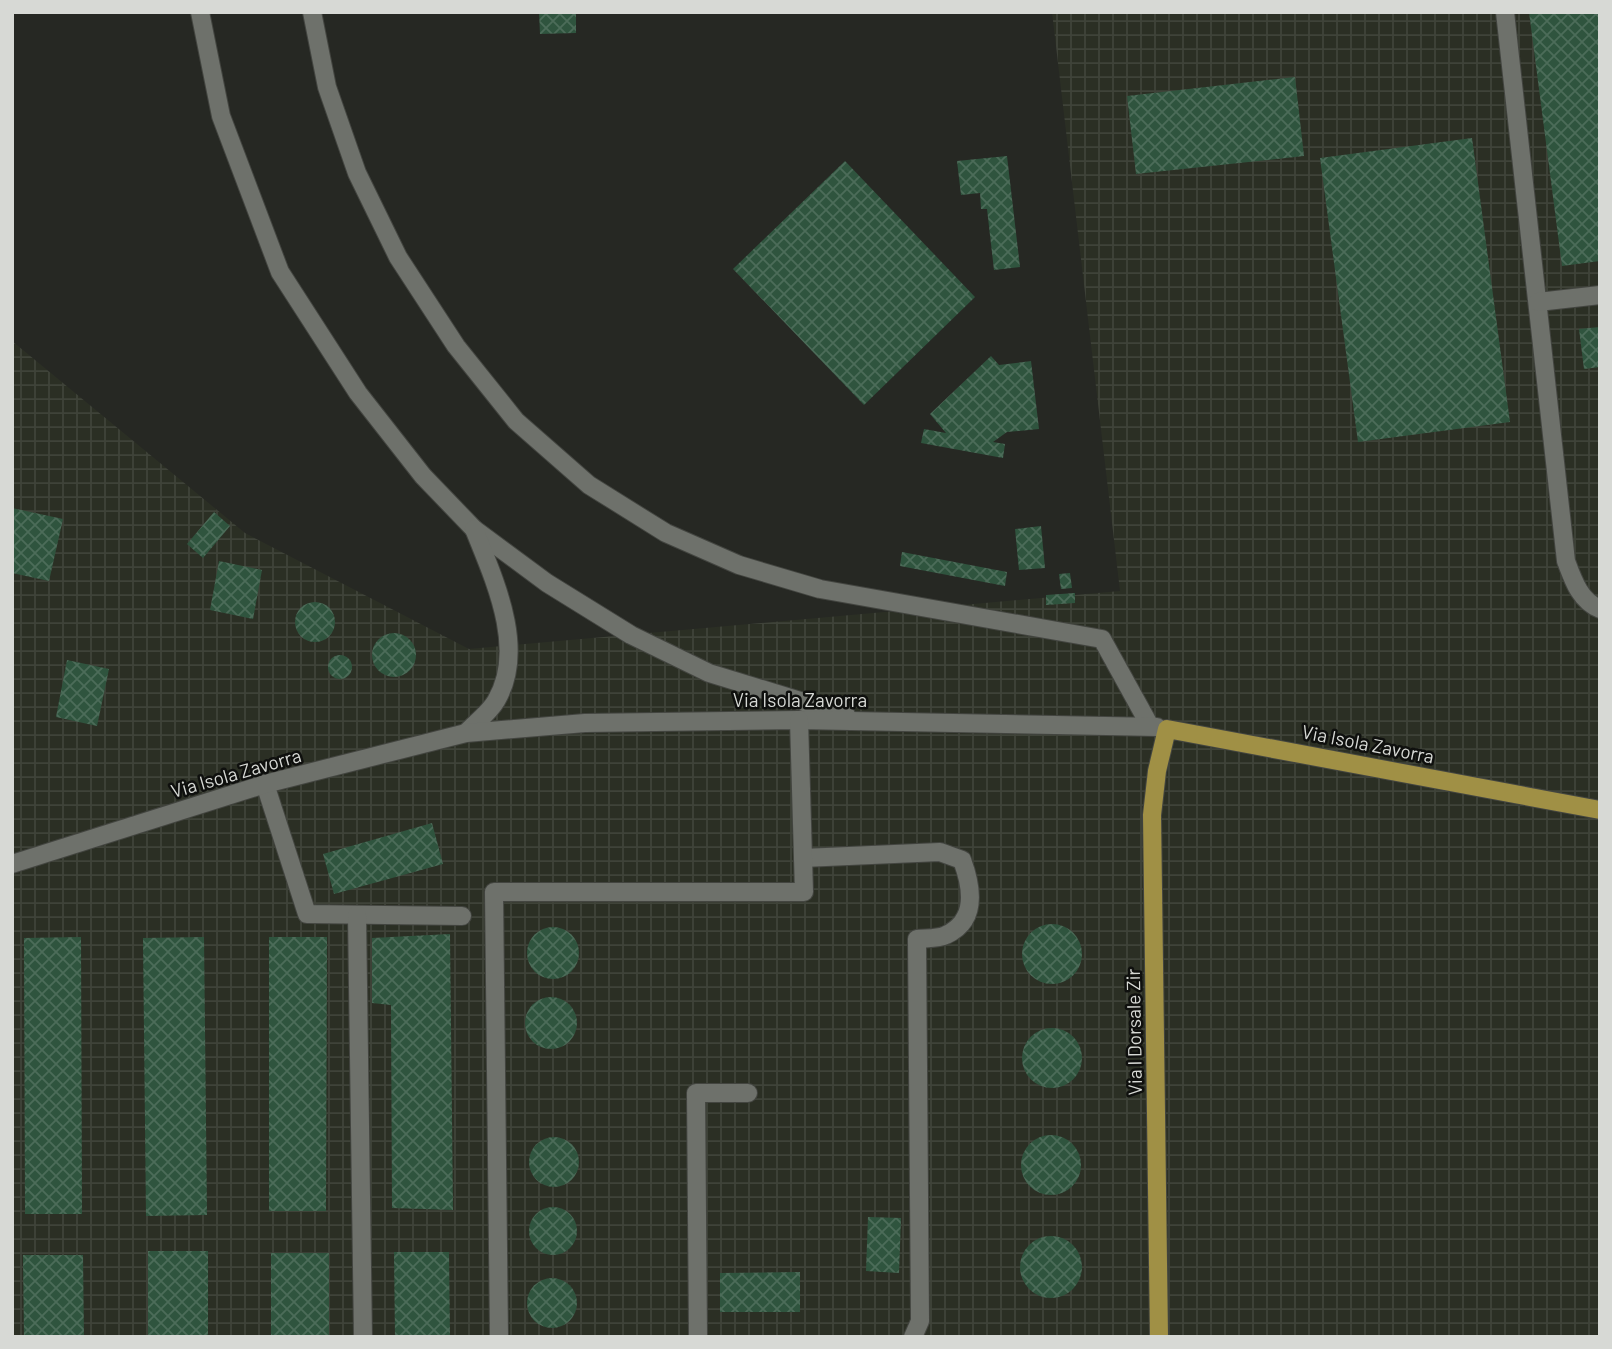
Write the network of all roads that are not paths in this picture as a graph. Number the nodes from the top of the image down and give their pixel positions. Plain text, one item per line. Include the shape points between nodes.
1 (200, 12) edge
2 (312, 12) edge
3 (1506, 12) edge
4 (1600, 295) edge
5 (1538, 302) junction
6 (474, 529) junction
7 (1600, 609) edge
8 (799, 720) junction
9 (866, 721) junction
10 (1158, 727) junction
11 (466, 733) junction
12 (265, 784) junction
13 (1600, 810) edge
14 (803, 858) junction
15 (12, 863) edge
16 (357, 915) junction
17 (463, 916) dead end
18 (748, 1093) dead end
19 (363, 1337) edge
20 (499, 1337) edge
21 (698, 1337) edge
22 (912, 1337) edge
23 (1159, 1337) edge

1 - 6 street via 221,116 280,272 358,393 423,476
2 - 10 street via 327,87 357,173 398,257 456,346 516,421 579,476 666,533 739,565 820,589 1102,639
3 - 5 street
4 - 5 street
5 - 7 street via 1566,562 1578,591
6 - 9 street via 547,583 642,640 709,673
6 - 11 street via 496,584 509,652 496,702
8 - 9 street, Via Isola Zavorra
8 - 11 street, Via Isola Zavorra via 585,723
8 - 14 street
9 - 10 street, Via Isola Zavorra
10 - 13 main road, Via Isola Zavorra
10 - 23 main road, Via I Dorsale Zir via 1152,815
11 - 12 street, Via Isola Zavorra
12 - 15 street, Via Isola Zavorra
12 - 16 street via 307,914
14 - 20 street via 804,892 494,891
14 - 22 street via 940,852 962,860 970,881 971,904 961,923 945,936 917,940 920,1321
16 - 17 street
16 - 19 street
18 - 21 street via 696,1093

